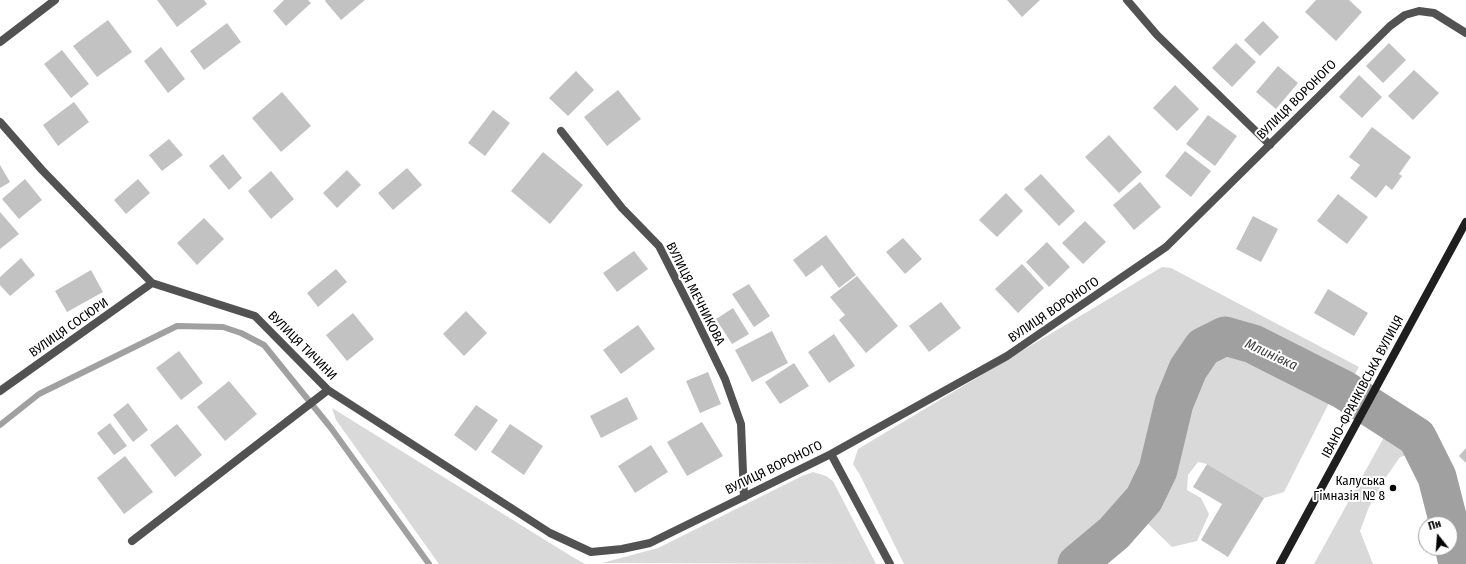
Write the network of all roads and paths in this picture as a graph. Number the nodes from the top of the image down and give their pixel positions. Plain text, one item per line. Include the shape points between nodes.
1 (54, 0) edge
2 (1127, 0) edge
3 (1466, 33) edge
4 (0, 42) edge
5 (0, 122) edge
6 (561, 131) dead end
7 (1270, 145) junction
8 (1466, 222) edge
9 (152, 283) junction
10 (328, 390) junction
11 (0, 391) edge
12 (831, 454) junction
13 (744, 497) junction
14 (132, 541) dead end
15 (591, 552) joint
16 (890, 564) edge
17 (1280, 564) edge

1 - 4 street
2 - 7 street via 1157,35
3 - 7 street, ВУЛИЦЯ ВОРОНОГО via 1434,13 1418,11 1405,15 1390,26
5 - 9 street, ВУЛИЦЯ ТИЧИНИ via 42,170
6 - 13 street, ВУЛИЦЯ МЕЧНИКОВА via 622,208 659,246 680,288 725,379 742,424
7 - 12 street, ВУЛИЦЯ ВОРОНОГО via 1166,248 1007,356
8 - 17 main road, ІВАНО-ФРАНКІВСЬКА ВУЛИЦЯ
9 - 10 street, ВУЛИЦЯ ТИЧИНИ via 256,316
9 - 11 street, ВУЛИЦЯ СОСЮРИ
10 - 14 street
10 - 15 street, ВУЛИЦЯ ТИЧИНИ via 550,533
12 - 13 street, ВУЛИЦЯ ВОРОНОГО
12 - 16 street
13 - 15 street, ВУЛИЦЯ ВОРОНОГО via 650,543

